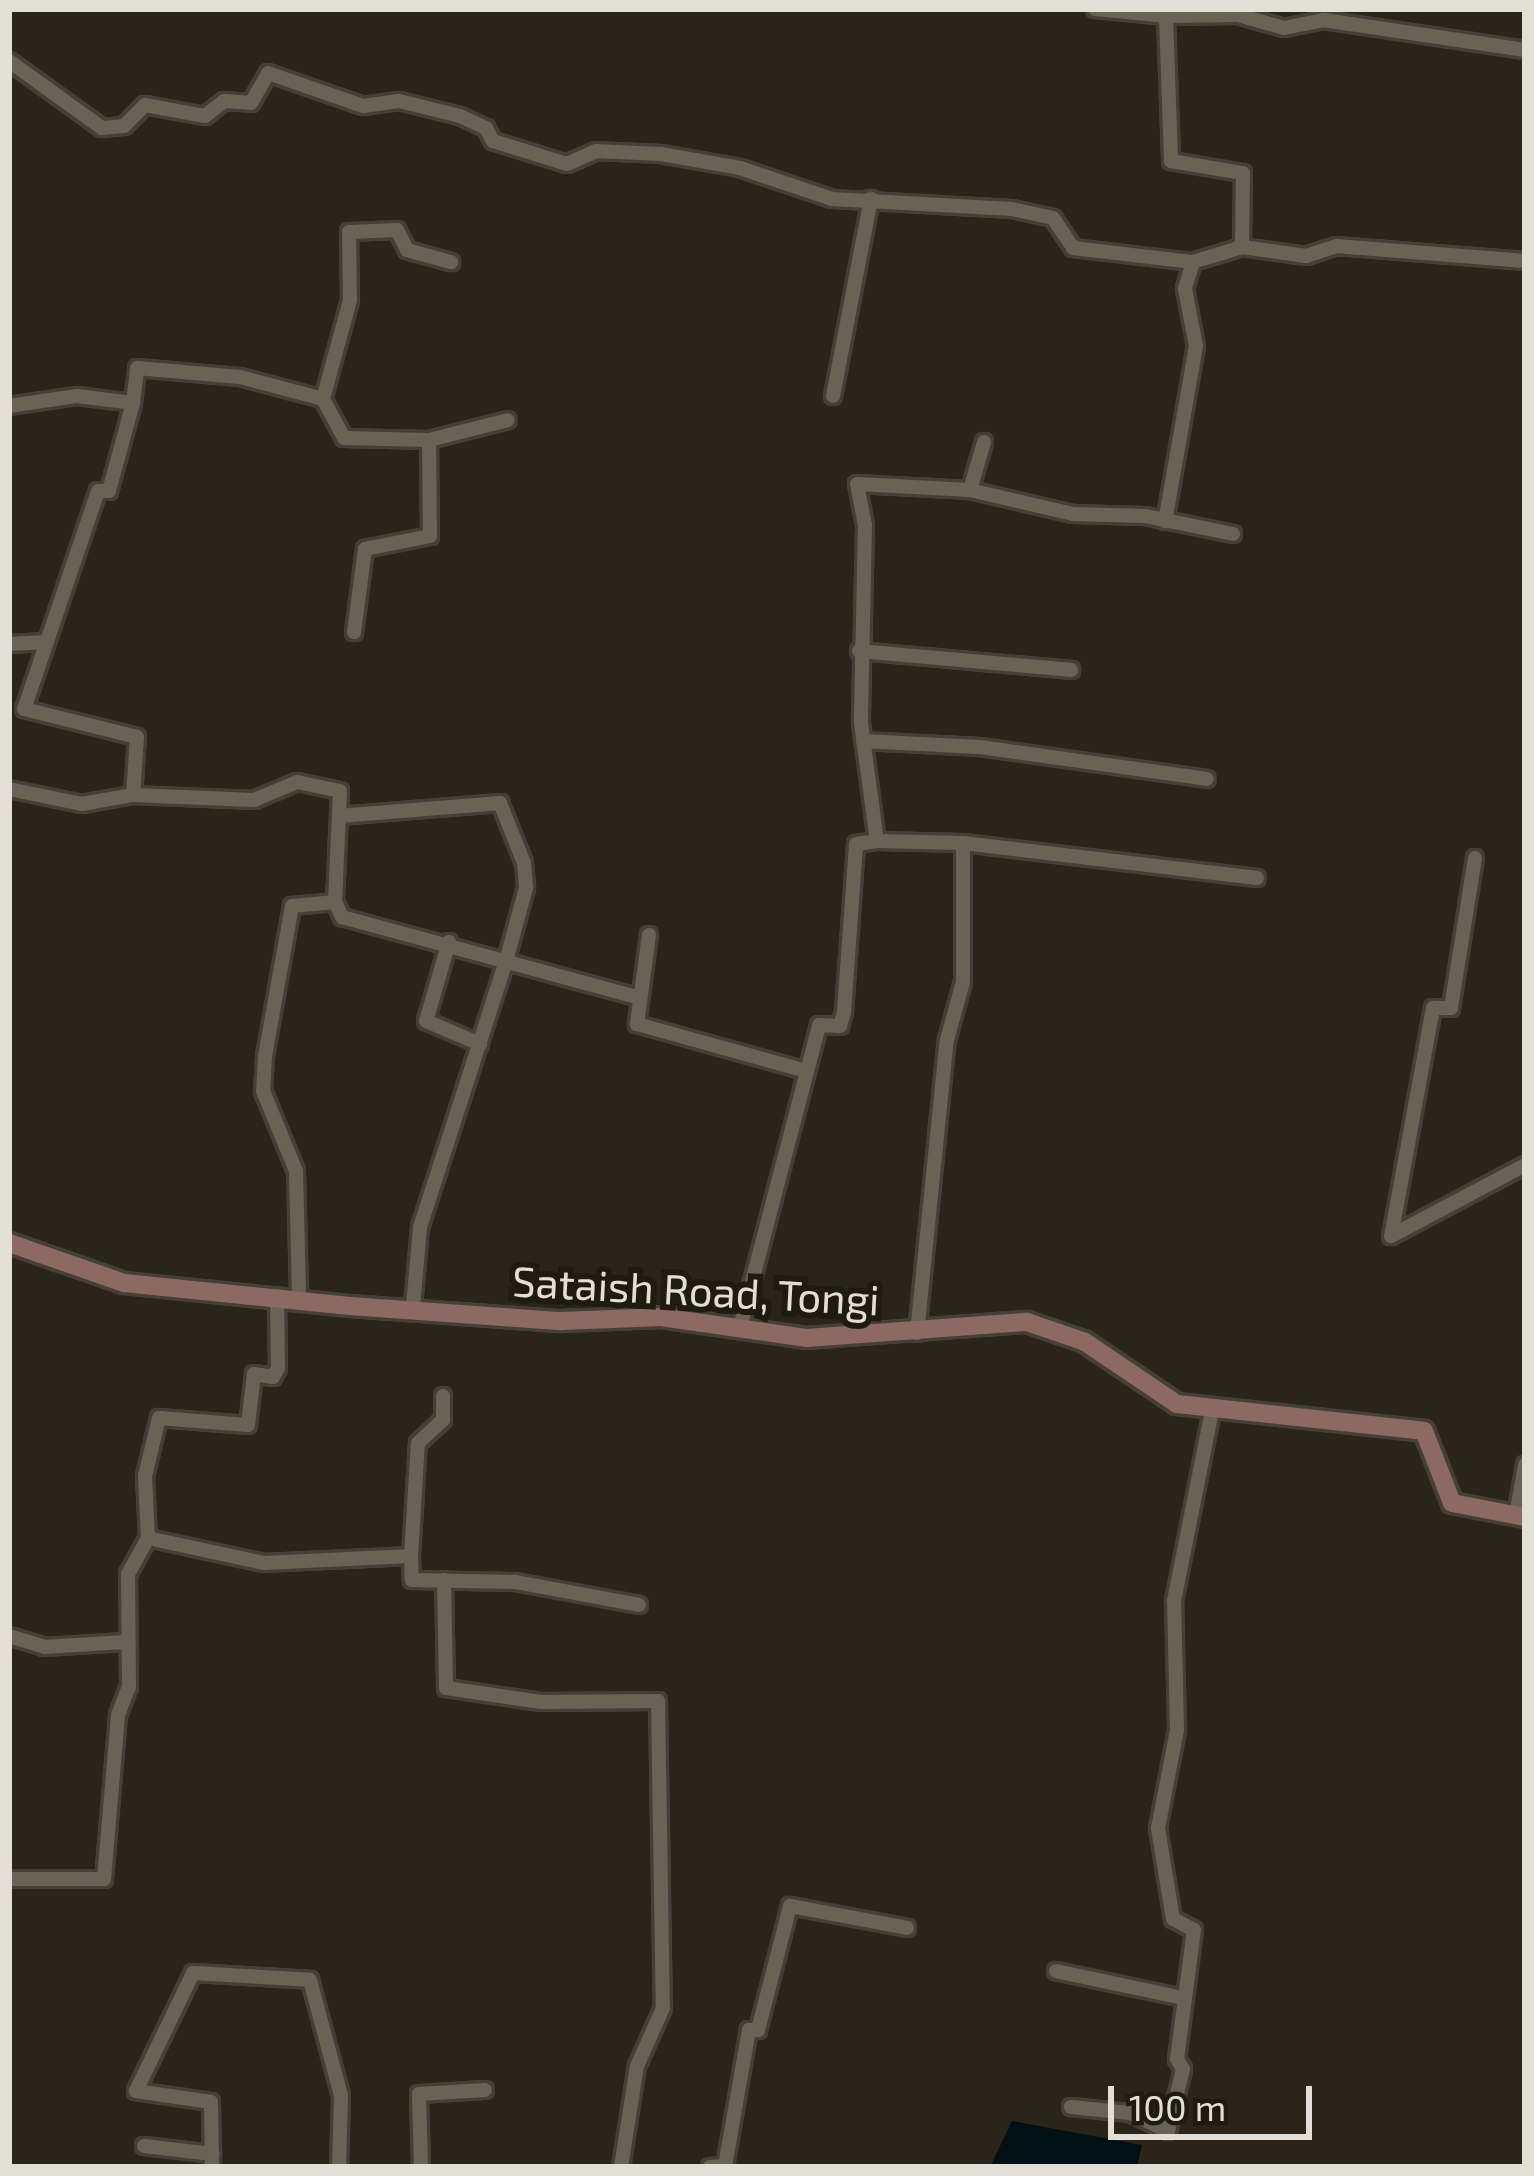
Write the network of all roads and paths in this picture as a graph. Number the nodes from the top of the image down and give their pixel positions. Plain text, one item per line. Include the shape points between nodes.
1 (1095, 9) edge
2 (1166, 16) junction
3 (1525, 50) edge
4 (9, 62) edge
5 (872, 199) junction
6 (1241, 247) junction
7 (1525, 261) edge
8 (451, 262) dead end
9 (1193, 262) junction
10 (832, 396) dead end
11 (323, 399) junction
12 (133, 403) junction
13 (9, 406) edge
14 (508, 420) dead end
15 (429, 440) junction
16 (984, 442) dead end
17 (970, 490) junction
18 (1165, 521) junction
19 (1233, 534) dead end
20 (353, 632) dead end
21 (42, 642) junction
22 (9, 644) edge
23 (860, 651) junction
24 (1071, 670) dead end
25 (862, 741) junction
26 (1208, 779) dead end
27 (9, 790) edge
28 (133, 795) junction
29 (339, 816) junction
30 (877, 841) junction
31 (963, 843) junction
32 (1474, 858) dead end
33 (1257, 878) dead end
34 (335, 902) junction
35 (649, 934) dead end
36 (449, 942) junction
37 (506, 961) junction
38 (640, 998) junction
39 (480, 1043) junction
40 (807, 1071) junction
41 (1525, 1165) edge
42 (9, 1243) edge
43 (277, 1296) junction
44 (299, 1296) junction
45 (412, 1306) junction
46 (740, 1327) junction
47 (917, 1333) junction
48 (443, 1396) dead end
49 (1212, 1411) junction
50 (1525, 1465) edge
51 (1521, 1517) edge
52 (148, 1538) junction
53 (411, 1556) junction
54 (444, 1580) junction
55 (639, 1605) dead end
56 (9, 1636) edge
57 (125, 1642) junction
58 (9, 1879) edge
59 (907, 1928) dead end
60 (1056, 1971) dead end
61 (1183, 1998) junction
62 (485, 2090) dead end
63 (1070, 2107) dead end
64 (144, 2146) dead end
65 (213, 2160) edge
66 (338, 2167) edge
67 (421, 2167) edge
68 (620, 2167) edge
69 (710, 2167) edge

1 - 2 street
2 - 3 street via 1238,15 1284,28 1324,20
2 - 6 street via 1171,161 1243,173
4 - 5 street via 101,128 124,127 145,105 205,116 224,101 251,103 268,74 363,106 399,101 460,116 486,128 493,141 567,164 596,151 661,154 740,168 832,199
5 - 9 street via 1012,209 1053,218 1073,248
5 - 10 street
6 - 7 street
6 - 9 street
8 - 11 street via 407,250 397,230 350,232 350,300
9 - 18 street via 1186,290 1196,346
11 - 12 street via 240,376 137,368
11 - 15 street via 344,438
12 - 13 street via 77,396
12 - 21 street via 109,491 98,491
14 - 15 street
15 - 20 street via 430,536 364,550
16 - 17 street
17 - 18 street via 1073,514
17 - 23 street via 857,484 865,525
18 - 19 street
21 - 22 street
21 - 28 street via 24,709 137,736
23 - 24 street
23 - 25 street
25 - 26 street via 980,747
25 - 30 street
27 - 28 street via 82,804
28 - 29 street via 254,800 297,782 340,791
29 - 34 street
29 - 37 street via 500,803 520,843 526,888
30 - 31 street
30 - 40 street via 856,844 844,1012 840,1026 819,1025
31 - 33 street
31 - 47 street via 963,982 947,1040
32 - 41 street via 1451,1008 1433,1008 1391,1236
34 - 36 street via 342,917
34 - 44 street via 292,906 265,1056 262,1091 296,1171
35 - 38 street
36 - 37 street
36 - 39 street via 426,1022
37 - 38 street
37 - 39 street
38 - 40 street via 638,1024
39 - 45 street via 420,1227
40 - 46 street
42 - 43 street, Sataish Road, Tongi via 124,1283
43 - 44 street, Sataish Road, Tongi
43 - 52 street via 278,1368 273,1377 254,1374 248,1425 159,1418 145,1476
44 - 45 street, Sataish Road, Tongi
45 - 46 street, Sataish Road, Tongi
46 - 47 street, Sataish Road, Tongi via 807,1338
47 - 49 street, Sataish Road, Tongi via 996,1320 1042,1326 1084,1342 1158,1395
48 - 53 street via 443,1420 418,1442
49 - 51 street, Sataish Road, Tongi via 1424,1431 1452,1503
49 - 61 street via 1174,1600 1178,1730 1158,1828 1173,1919 1194,1930
50 - 51 street
52 - 53 street via 264,1563
52 - 57 street via 128,1574
53 - 54 street via 412,1580
54 - 55 street via 515,1582
54 - 68 street via 446,1688 541,1702 658,1701 663,2008 637,2066
56 - 57 street via 44,1648
57 - 58 street via 129,1688 118,1715 104,1880
59 - 69 street via 790,1906 758,2030 748,2030 725,2166
60 - 61 street
61 - 63 street via 1176,2067 1183,2069 1168,2131 1130,2113
62 - 67 street via 419,2094
64 - 65 street
65 - 66 street via 211,2102 136,2091 193,1973 310,1980 341,2096

